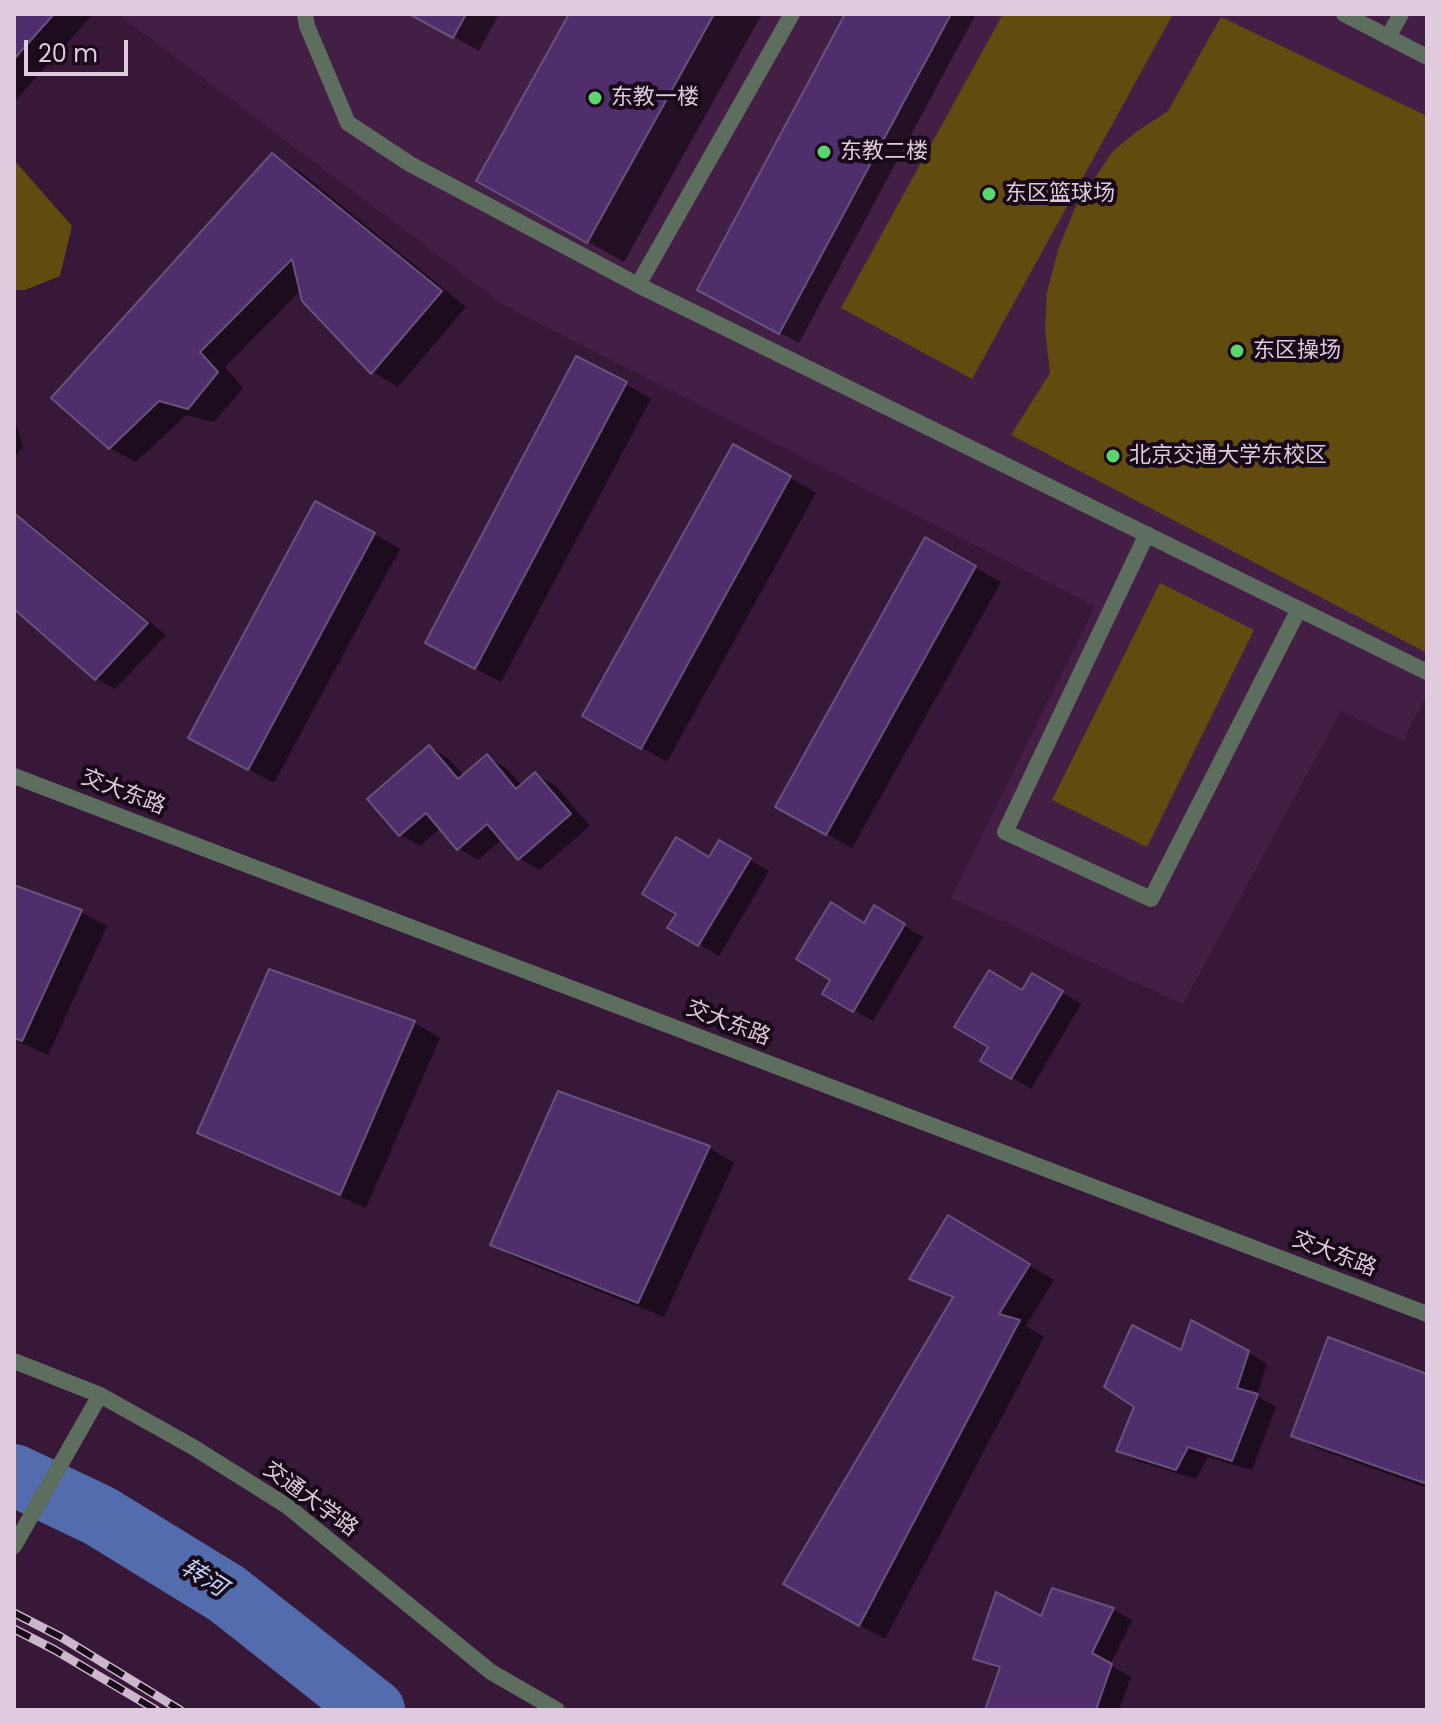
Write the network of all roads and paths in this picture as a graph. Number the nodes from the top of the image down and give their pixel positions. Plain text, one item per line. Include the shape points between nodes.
1 (305, 14) edge
2 (792, 14) edge
3 (1344, 14) edge
4 (1401, 14) edge
5 (1388, 37) junction
6 (1427, 57) edge
7 (638, 285) junction
8 (1147, 534) junction
9 (1299, 609) junction
10 (1427, 672) edge
11 (14, 776) edge
12 (1427, 1314) edge
13 (14, 1361) edge
14 (100, 1395) junction
15 (14, 1546) edge
16 (557, 1710) edge

1 - 7 street via 348,123 410,164
2 - 7 street
3 - 5 street
4 - 5 street
5 - 6 street
7 - 8 street
8 - 9 street
8 - 9 street via 1005,832 1151,899
9 - 10 street
11 - 12 street, 交大东路
13 - 14 street, 交通大学路
14 - 15 street
14 - 16 street, 交通大学路 via 287,1506 491,1672

